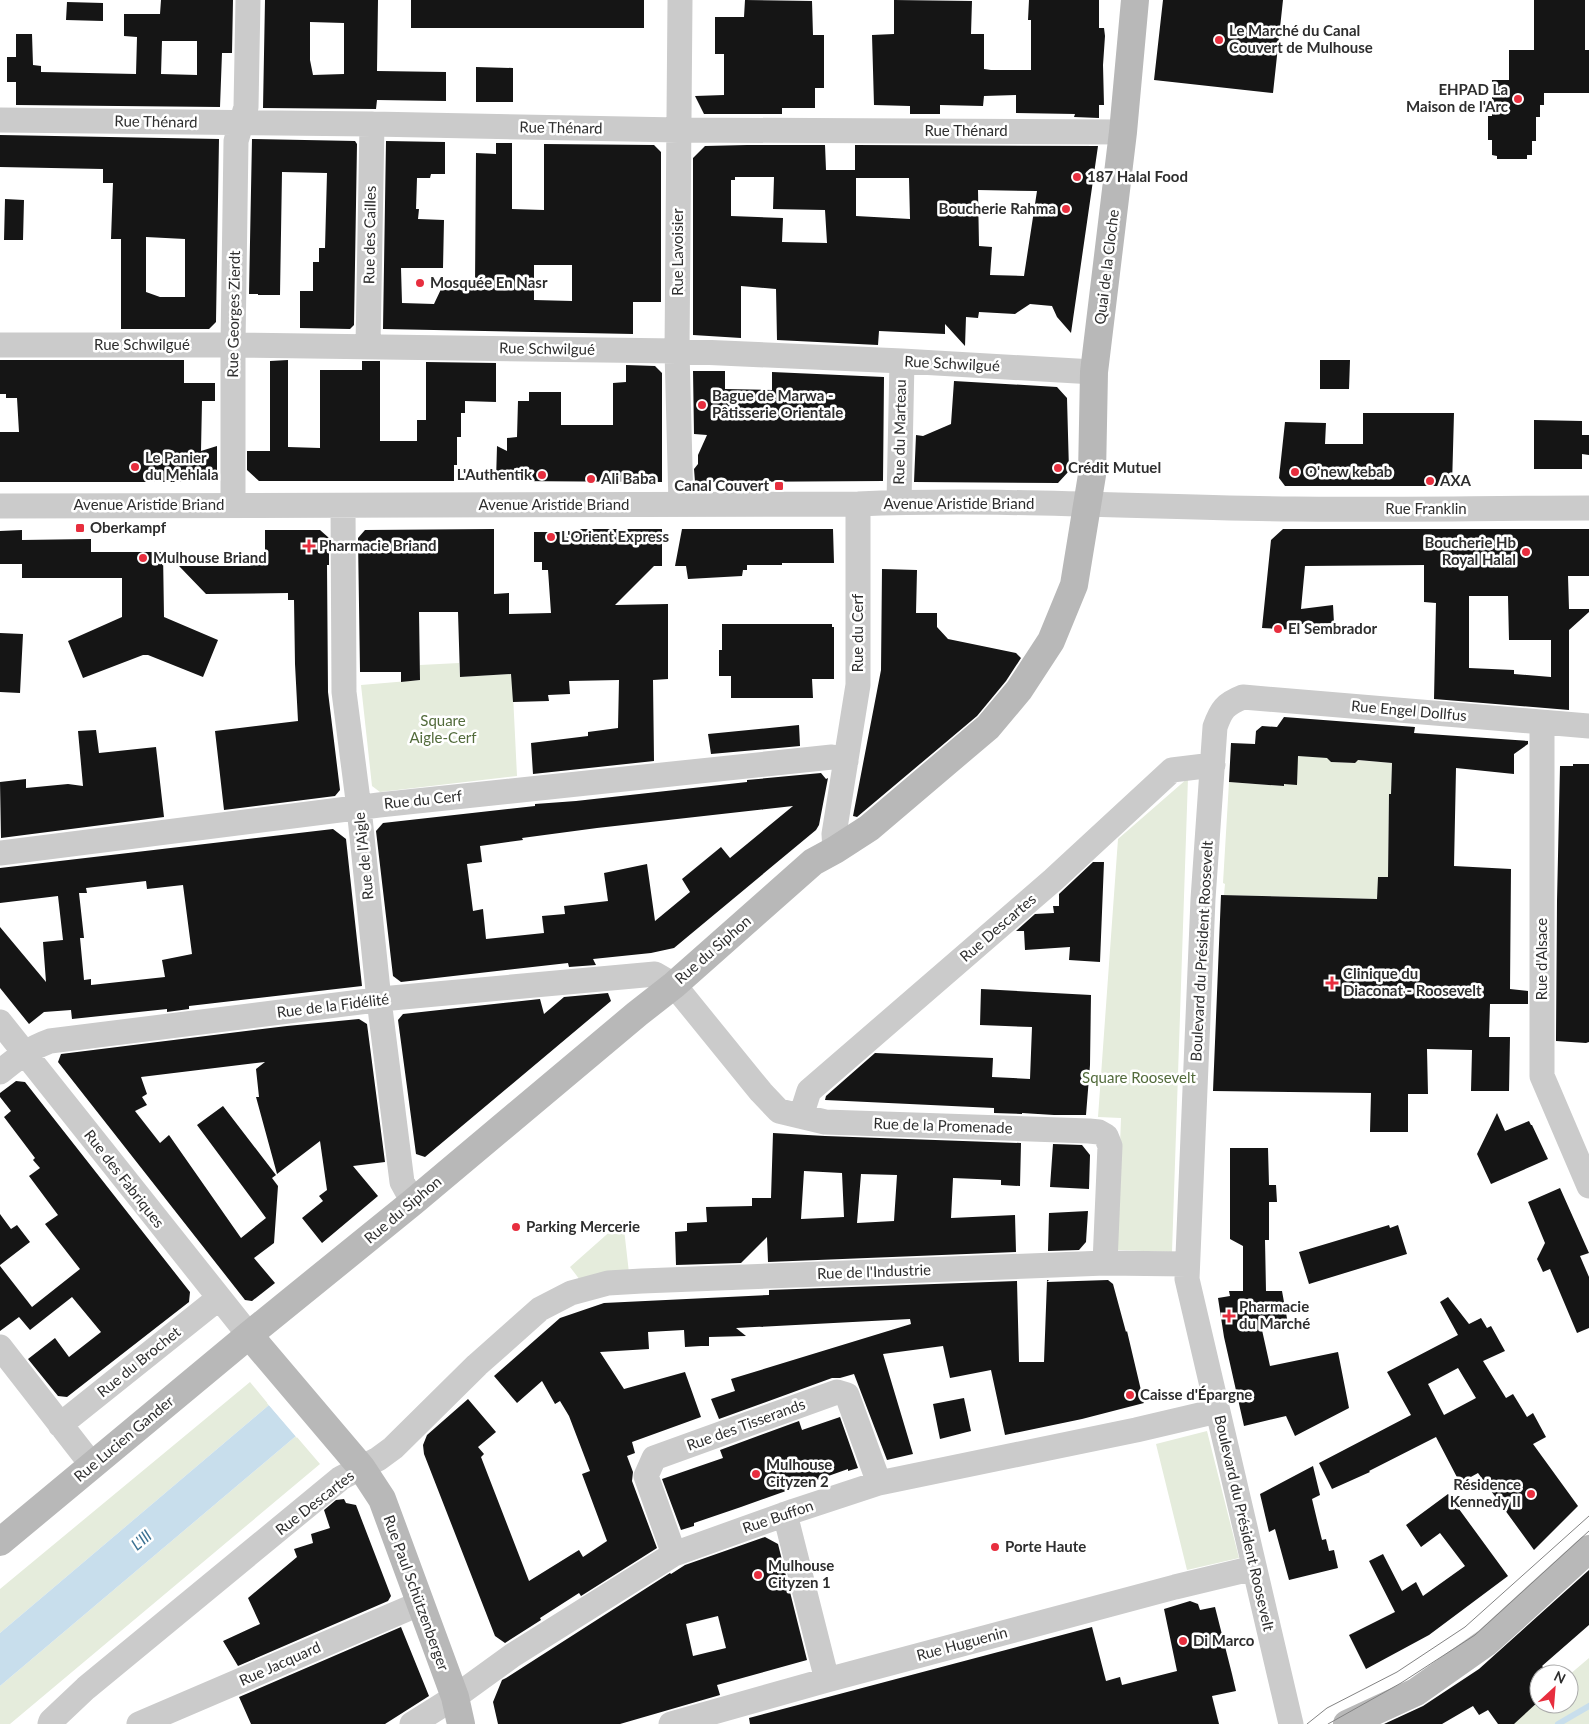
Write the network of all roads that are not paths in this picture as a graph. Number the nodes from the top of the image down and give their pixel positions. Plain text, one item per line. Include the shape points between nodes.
1 (248, 0) edge
2 (680, 0) edge
3 (1135, 0) edge
4 (0, 120) edge
5 (241, 124) junction
6 (372, 124) junction
7 (679, 130) junction
8 (1123, 132) junction
9 (0, 345) edge
10 (233, 345) junction
11 (368, 346) junction
12 (677, 351) junction
13 (902, 361) junction
14 (1094, 372) junction
15 (899, 502) junction
16 (681, 504) junction
17 (858, 504) junction
18 (1098, 504) junction
19 (233, 505) junction
20 (0, 506) edge
21 (343, 506) junction
22 (1227, 507) joint
23 (1589, 508) edge
24 (1230, 702) joint
25 (1542, 723) junction
26 (1589, 726) edge
27 (846, 761) junction
28 (1212, 765) junction
29 (360, 808) junction
30 (835, 850) junction
31 (0, 853) edge
32 (682, 995) junction
33 (379, 1000) junction
34 (0, 1022) edge
35 (24, 1053) junction
36 (0, 1072) edge
37 (790, 1113) junction
38 (1589, 1186) edge
39 (414, 1202) junction
40 (1105, 1263) junction
41 (1187, 1264) junction
42 (642, 1281) joint
43 (219, 1298) junction
44 (249, 1335) junction
45 (0, 1347) edge
46 (1217, 1411) junction
47 (60, 1425) junction
48 (92, 1465) junction
49 (361, 1467) junction
50 (879, 1483) junction
51 (785, 1514) junction
52 (0, 1542) edge
53 (1589, 1549) edge
54 (674, 1554) junction
55 (1254, 1568) junction
56 (421, 1603) junction
57 (827, 1680) junction
58 (455, 1696) junction
59 (150, 1722) edge
60 (50, 1724) edge
61 (412, 1724) edge
62 (461, 1724) edge
63 (671, 1724) edge
64 (1291, 1724) edge
65 (1347, 1724) edge

1 - 5 street, Rue Georges Zierdt via 246,106
2 - 7 street, Rue Lavoisier
3 - 8 street, Quai de la Cloche
4 - 5 street, Rue Thénard
5 - 6 street, Rue Thénard
5 - 10 street, Rue Georges Zierdt via 236,141
6 - 7 street, Rue Thénard
6 - 11 street, Rue des Cailles
7 - 8 street, Rue Thénard
7 - 12 street, Rue Lavoisier
8 - 14 street, Quai de la Cloche
9 - 10 street, Rue Schwilgué
10 - 11 street, Rue Schwilgué
10 - 19 street, Rue Georges Zierdt
11 - 12 street, Rue Schwilgué
12 - 13 street, Rue Schwilgué
12 - 16 street, Rue Lavoisier
13 - 14 street, Rue Schwilgué
13 - 15 street, Rue du Marteau
14 - 18 street, Quai de la Cloche via 1092,475
15 - 17 street, Avenue Aristide Briand
15 - 18 street, Avenue Aristide Briand
16 - 17 street, Avenue Aristide Briand
16 - 21 street, Avenue Aristide Briand
17 - 27 street, Rue du Cerf via 858,685
18 - 22 street, Avenue Aristide Briand
18 - 30 street, Rue du Siphon via 1074,585 1050,641 1019,690 988,727 869,828
19 - 20 street, Avenue Aristide Briand
19 - 21 street, Avenue Aristide Briand
21 - 29 street, Rue de l'Aigle via 344,692
22 - 23 street, Rue Franklin
24 - 25 street, Rue Engel Dollfus via 1243,697 1260,698
24 - 28 street, Boulevard du Président Roosevelt via 1220,713 1215,728
25 - 26 street, Rue Engel Dollfus
25 - 38 street, Rue d'Alsace via 1542,1076
27 - 29 street, Rue du Cerf via 832,756
27 - 30 street, Rue du Cerf via 834,834
28 - 37 street, Rue Descartes via 1172,770 1053,880 809,1090
28 - 41 street, Boulevard du Président Roosevelt
29 - 31 street, Rue du Cerf
29 - 33 street, Rue de l'Aigle
30 - 32 street, Rue du Siphon via 813,862
32 - 33 street, Rue de la Fidélité via 656,974
32 - 37 street via 761,1092
32 - 39 street, Rue du Siphon via 636,1014
33 - 35 street, Rue de la Fidélité via 50,1041
33 - 39 street, Rue de l'Aigle via 402,1182
34 - 35 street, Rue des Fabriques
35 - 36 street, Rue de la Fidélité
35 - 43 street, Rue des Fabriques
37 - 40 street, Rue de la Promenade via 825,1122 1099,1132 1106,1136 1110,1146
39 - 44 street, Rue du Siphon
40 - 41 street
40 - 42 street, Rue de l'Industrie
41 - 46 street, Boulevard du Président Roosevelt via 1187,1279
42 - 49 street, Rue Descartes via 608,1283 571,1293 540,1309 477,1365 393,1448
43 - 44 street, Rue des Fabriques
43 - 47 street, Rue du Brochet
44 - 48 street, Rue Lucien Gander
44 - 49 street, Rue Paul Schützenberger
45 - 47 street
46 - 50 street, Rue Buffon
46 - 55 street, Boulevard du Président Roosevelt
47 - 48 street
48 - 52 street, Rue Lucien Gander
49 - 56 street, Rue Paul Schützenberger via 382,1499
49 - 60 street, Rue Descartes via 341,1478 86,1688
50 - 51 street, Rue Buffon
50 - 54 street, Rue des Tisserands via 847,1395 837,1392 654,1458 646,1476
51 - 54 street, Rue Buffon
51 - 57 street
53 - 65 street via 1487,1642 1416,1692
54 - 58 street, Rue Buffon via 513,1655
55 - 57 street, Rue Huguenin
55 - 64 street, Boulevard du Président Roosevelt
56 - 58 street, Rue Paul Schützenberger
56 - 59 street, Rue Jacquard
57 - 63 street, Rue Huguenin
58 - 61 street, Rue Buffon
58 - 62 street, Rue Paul Schützenberger

